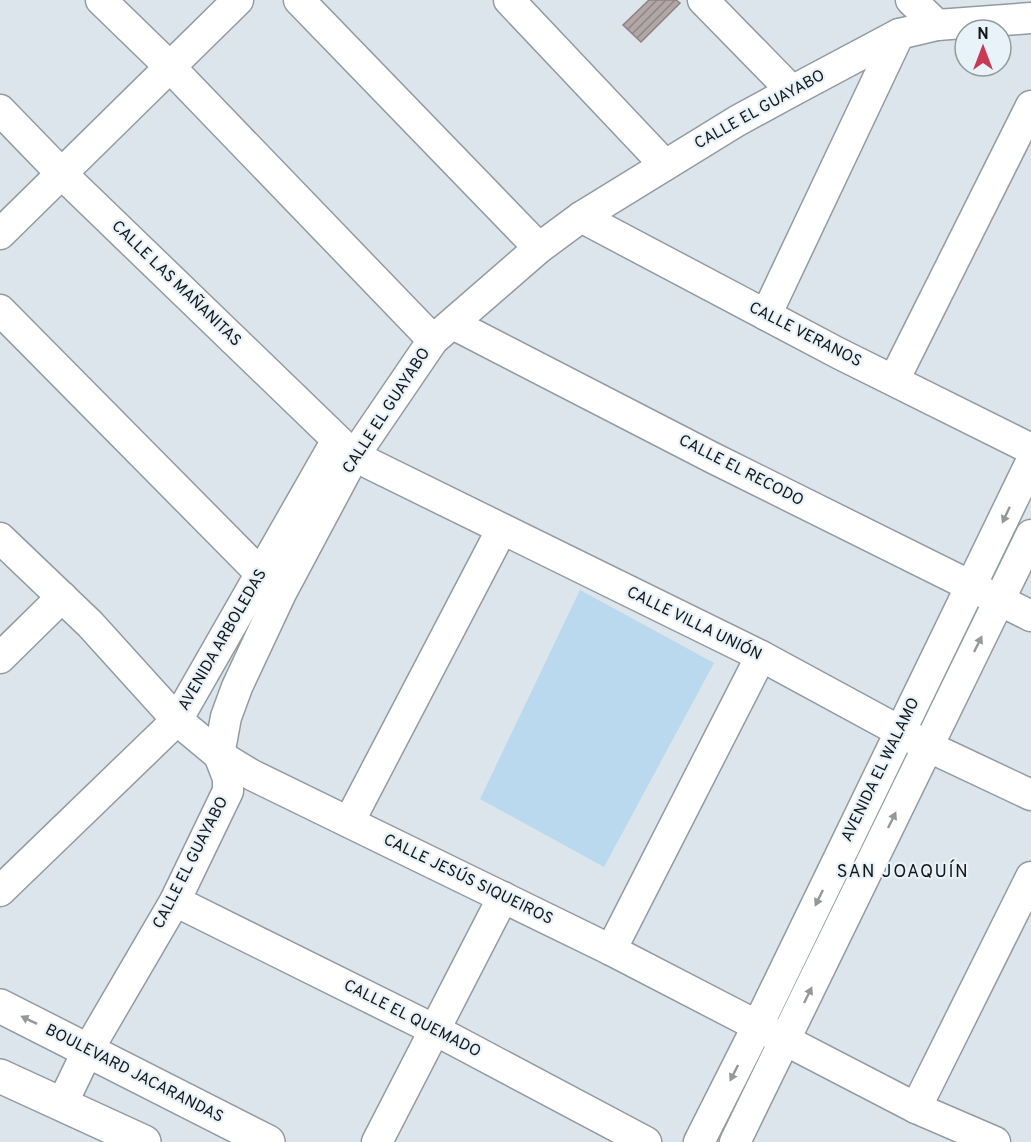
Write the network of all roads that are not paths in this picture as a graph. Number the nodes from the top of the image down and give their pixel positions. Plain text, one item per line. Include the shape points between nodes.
1 (101, 0) edge
2 (238, 0) edge
3 (299, 0) edge
4 (509, 0) edge
5 (703, 0) edge
6 (911, 0) edge
7 (1026, 14) edge
8 (937, 25) junction
9 (899, 34) junction
10 (170, 67) junction
11 (792, 91) junction
12 (1031, 106) edge
13 (0, 110) edge
14 (665, 165) junction
15 (62, 174) junction
16 (581, 217) junction
17 (0, 234) edge
18 (540, 248) junction
19 (0, 310) edge
20 (766, 315) junction
21 (443, 332) junction
22 (894, 380) junction
23 (346, 448) junction
24 (1031, 449) edge
25 (1031, 462) edge
26 (502, 529) junction
27 (1031, 535) edge
28 (0, 538) edge
29 (271, 583) junction
30 (972, 585) junction
31 (62, 597) junction
32 (1000, 600) junction
33 (1031, 616) edge
34 (761, 656) junction
35 (0, 658) edge
36 (177, 720) junction
37 (899, 730) junction
38 (927, 746) junction
39 (219, 755) junction
40 (1031, 795) edge
41 (349, 822) junction
42 (1031, 877) edge
43 (0, 891) edge
44 (502, 897) junction
45 (175, 901) junction
46 (611, 950) junction
47 (0, 1006) edge
48 (758, 1025) junction
49 (435, 1030) junction
50 (786, 1040) junction
51 (88, 1050) junction
52 (0, 1076) edge
53 (62, 1104) junction
54 (916, 1108) junction
55 (104, 1134) edge
56 (144, 1142) edge
57 (268, 1142) edge
58 (377, 1142) edge
59 (646, 1142) edge
60 (699, 1142) edge
61 (735, 1142) edge
62 (995, 1142) edge

1 - 10 street, CALLE EL RECODO
2 - 10 street
3 - 18 street
4 - 14 street
5 - 11 street
6 - 8 street
7 - 8 street, CALLE EL GUAYABO
8 - 9 street, CALLE EL GUAYABO
9 - 11 street, CALLE EL GUAYABO
9 - 20 street
10 - 15 street
10 - 21 street, CALLE EL RECODO
11 - 14 street, CALLE EL GUAYABO
12 - 22 street
13 - 15 street, CALLE LAS MAÑANITAS
14 - 16 street, CALLE EL GUAYABO
15 - 17 street
15 - 23 street, CALLE LAS MAÑANITAS
16 - 18 street, CALLE EL GUAYABO
16 - 20 street, CALLE VERANOS
18 - 21 street, CALLE EL GUAYABO
19 - 29 street
20 - 22 street, CALLE VERANOS
21 - 23 street, CALLE EL GUAYABO
21 - 30 street, CALLE EL RECODO
22 - 24 street, CALLE VERANOS
23 - 26 street, CALLE VILLA UNIÓN
23 - 29 street, CALLE EL GUAYABO
25 -> 30 street, AVENIDA EL WALAMO
26 - 34 street, CALLE VILLA UNIÓN
26 - 41 street
27 - 32 street, AVENIDA EL WALAMO
28 - 31 street, CALLE JESÚS SIQUEIROS
29 - 36 street, AVENIDA ARBOLEDAS
29 - 39 street, CALLE EL GUAYABO via 226,717
30 - 32 street, CALLE EL RECODO
30 - 37 street, AVENIDA EL WALAMO
31 - 35 street
31 - 36 street, CALLE JESÚS SIQUEIROS
32 - 33 street, CALLE EL RECODO
38 -> 32 street, AVENIDA EL WALAMO
34 - 37 street, CALLE VILLA UNIÓN
34 - 46 street
36 - 39 street, CALLE JESÚS SIQUEIROS
36 - 43 street, AVENIDA ARBOLEDAS
37 - 38 street, CALLE VILLA UNIÓN
37 -> 48 street, AVENIDA EL WALAMO
38 - 40 street, CALLE VILLA UNIÓN
50 -> 38 street, AVENIDA EL WALAMO
39 - 41 street, CALLE JESÚS SIQUEIROS
39 - 45 street, CALLE EL GUAYABO via 228,778 228,791
41 - 44 street, CALLE JESÚS SIQUEIROS
42 - 54 street
44 - 46 street, CALLE JESÚS SIQUEIROS
44 - 49 street
45 - 49 street, CALLE EL QUEMADO
45 - 51 street, CALLE EL GUAYABO
46 - 48 street, CALLE JESÚS SIQUEIROS
51 -> 47 main road, BOULEVARD JACARANDAS
48 - 50 street, CALLE JESÚS SIQUEIROS
48 -> 60 street, AVENIDA EL WALAMO
49 - 58 street
49 - 59 street, CALLE EL QUEMADO
50 - 54 street, CALLE JESÚS SIQUEIROS
50 - 61 street, AVENIDA EL WALAMO
51 - 53 street, CALLE EL GUAYABO
51 - 57 main road, BOULEVARD JACARANDAS
52 - 53 main road
53 - 55 main road
54 - 62 street, CALLE JESÚS SIQUEIROS
55 - 56 main road

